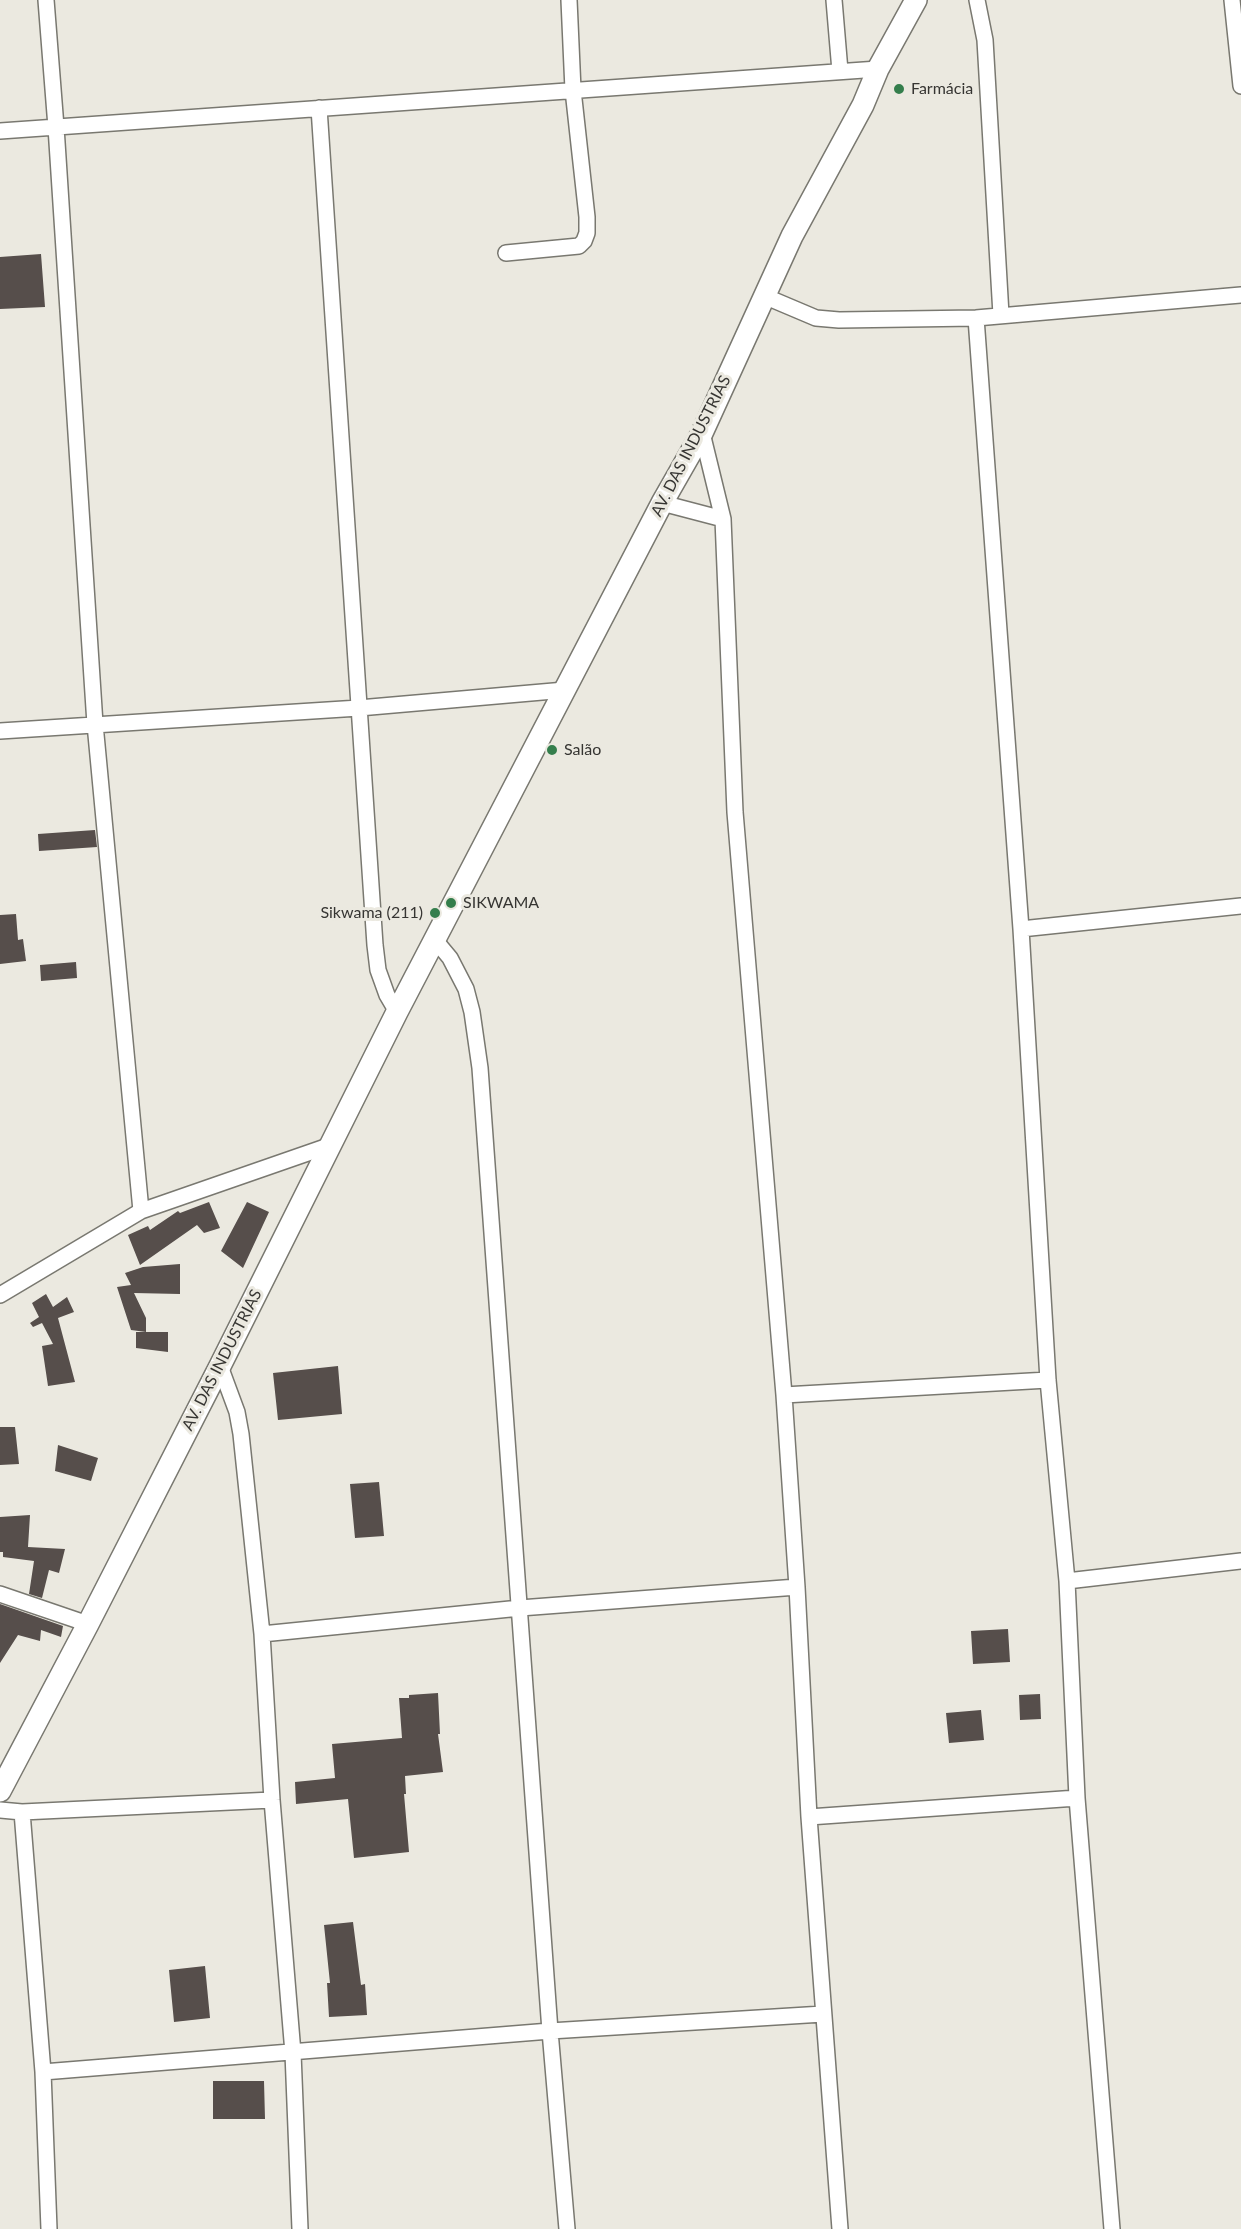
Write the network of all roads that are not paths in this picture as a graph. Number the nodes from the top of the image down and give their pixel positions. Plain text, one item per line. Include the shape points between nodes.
1 (46, 0) edge
2 (569, 0) edge
3 (834, 0) edge
4 (915, 0) edge
5 (976, 0) edge
6 (1232, 0) edge
7 (878, 69) junction
8 (840, 71) junction
9 (1241, 86) edge
10 (573, 90) junction
11 (319, 108) junction
12 (56, 127) junction
13 (0, 131) edge
14 (506, 253) dead end
15 (1241, 295) edge
16 (764, 296) junction
17 (1001, 315) junction
18 (976, 318) junction
19 (702, 433) junction
20 (662, 503) junction
21 (723, 519) junction
22 (565, 690) junction
23 (359, 708) junction
24 (94, 724) junction
25 (0, 731) edge
26 (1241, 906) edge
27 (1021, 929) junction
28 (438, 934) junction
29 (396, 1012) junction
30 (331, 1145) junction
31 (141, 1211) junction
32 (0, 1295) edge
33 (220, 1366) junction
34 (1047, 1380) junction
35 (784, 1395) junction
36 (1241, 1561) edge
37 (1067, 1581) junction
38 (797, 1587) junction
39 (0, 1594) edge
40 (520, 1608) junction
41 (88, 1624) junction
42 (262, 1634) junction
43 (0, 1791) edge
44 (1077, 1798) junction
45 (272, 1800) junction
46 (0, 1810) edge
47 (21, 1812) junction
48 (809, 1817) junction
49 (823, 2014) junction
50 (550, 2031) junction
51 (293, 2053) junction
52 (43, 2072) junction
53 (49, 2229) edge
54 (300, 2229) edge
55 (567, 2229) edge
56 (840, 2229) edge
57 (1112, 2229) edge

1 - 12 street
2 - 10 street
3 - 8 street
4 - 7 main road, AV. DAS INDUSTRIAS
5 - 17 street via 984,40
6 - 9 street
7 - 8 street
7 - 16 main road, AV. DAS INDUSTRIAS
8 - 10 street
10 - 11 street
10 - 14 street via 587,217 584,241 579,246
11 - 12 street
11 - 23 street
12 - 13 street
12 - 24 street
15 - 17 street
16 - 18 street via 816,318
16 - 19 main road, AV. DAS INDUSTRIAS
17 - 18 street
18 - 27 street
19 - 20 main road, AV. DAS INDUSTRIAS
19 - 21 street
20 - 21 street
20 - 22 main road, AV. DAS INDUSTRIAS
21 - 35 street via 735,812
22 - 23 street
22 - 28 main road, AV. DAS INDUSTRIAS
23 - 24 street
23 - 29 street via 378,970
24 - 25 street
24 - 31 street
26 - 27 street
27 - 34 street
28 - 29 main road, AV. DAS INDUSTRIAS
28 - 40 street via 466,988 480,1068
29 - 30 main road, AV. DAS INDUSTRIAS
30 - 31 street
30 - 33 main road, AV. DAS INDUSTRIAS
31 - 32 street
33 - 41 main road, AV. DAS INDUSTRIAS
33 - 42 street via 241,1434
34 - 35 street
34 - 37 street
35 - 38 street
36 - 37 street
37 - 44 street
38 - 40 street
38 - 48 street
39 - 41 street
40 - 42 street
40 - 50 street
41 - 43 main road, AV. DAS INDUSTRIAS
42 - 45 street
44 - 48 street
44 - 57 street
45 - 47 street
45 - 51 street
46 - 47 street
47 - 52 street
48 - 49 street
49 - 50 street
49 - 56 street
50 - 51 street
50 - 55 street
51 - 52 street
51 - 54 street
52 - 53 street

